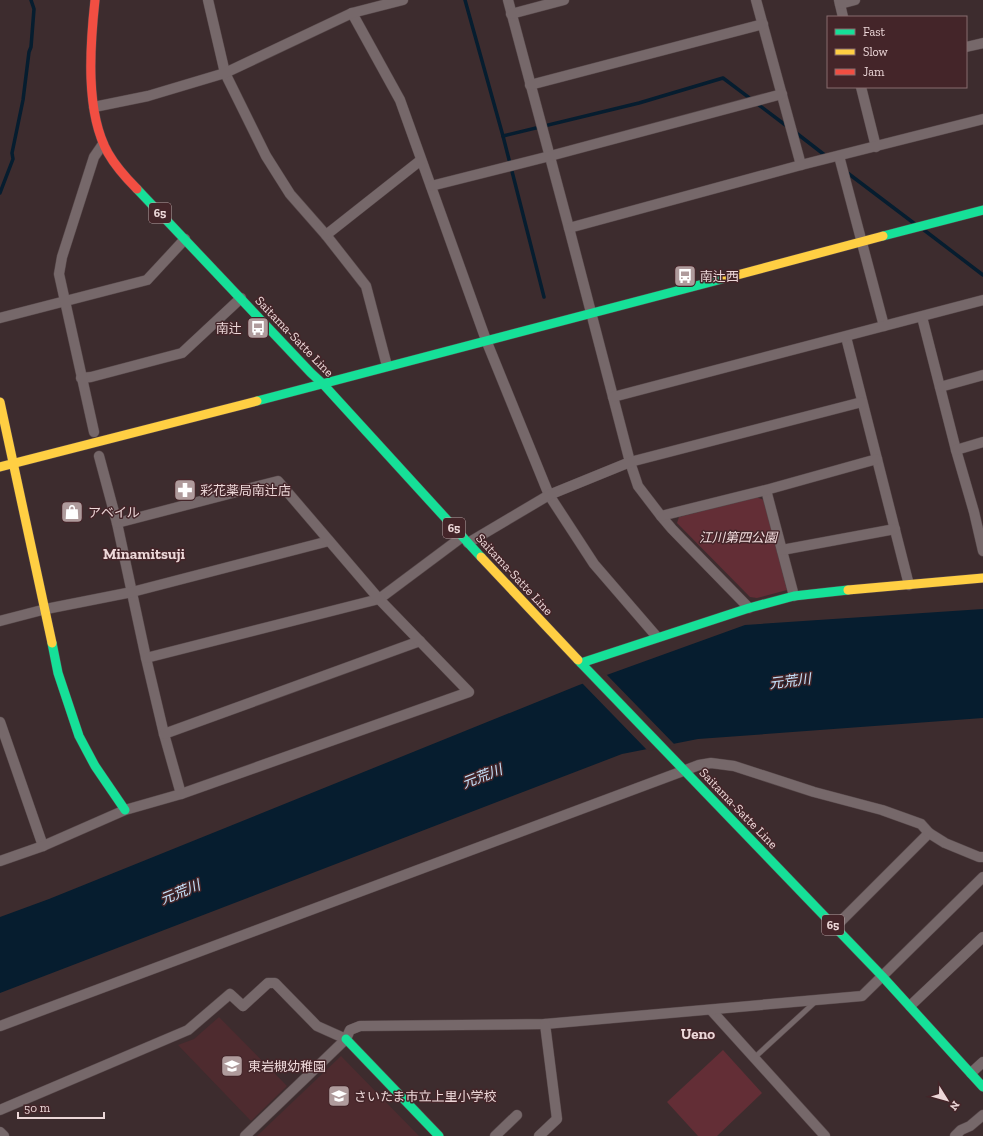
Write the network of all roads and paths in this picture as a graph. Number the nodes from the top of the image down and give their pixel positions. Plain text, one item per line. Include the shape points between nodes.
1 (95, 0) edge
2 (208, 0) edge
3 (403, 0) edge
4 (508, 0) edge
5 (564, 0) edge
6 (756, 0) edge
7 (855, 0) edge
8 (839, 2) edge
9 (352, 13) junction
10 (511, 14) junction
11 (843, 16) edge
12 (763, 24) junction
13 (983, 43) edge
14 (967, 47) edge
15 (225, 73) junction
16 (530, 85) junction
17 (861, 88) edge
18 (782, 94) junction
19 (94, 107) junction
20 (983, 119) edge
21 (103, 144) junction
22 (876, 147) junction
23 (550, 156) junction
24 (839, 156) junction
25 (421, 160) junction
26 (801, 165) junction
27 (431, 186) junction
28 (983, 210) edge
29 (569, 228) junction
30 (326, 235) junction
31 (186, 239) junction
32 (861, 242) junction
33 (241, 298) junction
34 (983, 300) edge
35 (66, 302) junction
36 (592, 313) junction
37 (922, 317) junction
38 (0, 318) edge
39 (884, 326) junction
40 (846, 337) junction
41 (486, 340) junction
42 (387, 366) junction
43 (983, 375) edge
44 (82, 378) junction
45 (323, 384) junction
46 (940, 387) junction
47 (613, 397) junction
48 (0, 402) edge
49 (862, 402) junction
50 (94, 432) dead end
51 (983, 442) edge
52 (956, 450) junction
53 (99, 456) dead end
54 (877, 459) junction
55 (630, 462) junction
56 (13, 464) junction
57 (0, 467) edge
58 (766, 490) junction
59 (549, 495) junction
60 (979, 511) edge
61 (661, 516) junction
62 (117, 523) junction
63 (895, 529) junction
64 (465, 540) junction
65 (328, 541) junction
66 (782, 550) junction
67 (983, 551) edge
68 (983, 578) edge
69 (909, 585) junction
70 (132, 592) junction
71 (794, 596) junction
72 (379, 599) junction
73 (749, 608) junction
74 (46, 609) junction
75 (0, 621) edge
76 (657, 637) junction
77 (420, 641) junction
78 (146, 658) junction
79 (581, 663) junction
80 (0, 722) edge
81 (164, 734) junction
82 (682, 768) junction
83 (181, 794) junction
84 (125, 810) junction
85 (929, 832) junction
86 (43, 846) junction
87 (983, 857) edge
88 (0, 862) edge
89 (983, 877) edge
90 (835, 927) junction
91 (983, 938) edge
92 (882, 976) junction
93 (816, 1001) junction
94 (910, 1006) junction
95 (710, 1010) junction
96 (545, 1024) junction
97 (0, 1026) edge
98 (346, 1039) junction
99 (754, 1058) junction
100 (983, 1062) edge
101 (971, 1074) junction
102 (983, 1087) edge
103 (0, 1110) edge
104 (517, 1115) dead end
105 (983, 1115) edge
106 (0, 1132) edge
107 (4, 1136) edge
108 (245, 1136) edge
109 (439, 1136) edge
110 (495, 1136) edge
111 (539, 1136) edge
112 (825, 1136) edge
113 (955, 1136) edge

1 - 19 street, Saitama-Satte Line / 65 via 90,68
2 - 15 street
3 - 9 street
4 - 10 street
5 - 10 street
6 - 12 street
7 - 8 street
8 - 11 street
9 - 15 street
9 - 25 street via 400,100
10 - 16 street
12 - 16 street
12 - 18 street
13 - 14 street
15 - 19 street via 148,96
15 - 30 street via 266,156 290,194
16 - 23 street
17 - 22 street
18 - 23 street
18 - 26 street
19 - 21 street, Saitama-Satte Line / 65
20 - 22 street
21 - 31 street, Saitama-Satte Line / 65 via 120,171
21 - 35 street via 94,157 62,257 59,274
22 - 24 street
23 - 27 street
23 - 29 street
24 - 26 street
24 - 32 street
25 - 27 street
25 - 30 street
26 - 29 street
27 - 41 street
28 - 32 street
29 - 36 street
30 - 42 street via 366,286
31 - 33 street, Saitama-Satte Line / 65
31 - 35 street via 147,280
32 - 36 street
32 - 39 street
33 - 44 street via 182,353
33 - 45 street, Saitama-Satte Line / 65
34 - 37 street
35 - 38 street
35 - 44 street
36 - 41 street
36 - 47 street
37 - 39 street
37 - 46 street
39 - 40 street
40 - 47 street
40 - 49 street
41 - 42 street
41 - 59 street
42 - 45 street
43 - 46 street
44 - 50 street
45 - 56 street
45 - 64 street, Saitama-Satte Line / 65
46 - 52 street
47 - 55 street
48 - 56 street
49 - 54 street
49 - 55 street
51 - 52 street
52 - 60 street
53 - 62 street
54 - 58 street
54 - 63 street
55 - 59 street
55 - 61 street via 638,486
56 - 57 street
56 - 74 street
58 - 61 street
58 - 66 street
59 - 64 street
59 - 76 street via 594,564
60 - 67 street
61 - 73 street
62 - 65 street via 278,481
62 - 70 street
63 - 66 street
63 - 69 street
64 - 72 street
64 - 79 street, Saitama-Satte Line / 65
65 - 70 street
65 - 72 street
66 - 71 street
68 - 69 street
69 - 71 street
70 - 74 street
70 - 78 street
71 - 73 street
72 - 77 street
72 - 78 street
73 - 76 street
74 - 75 street
74 - 84 street via 58,673 79,736 95,766
76 - 79 street
77 - 81 street
77 - 83 street via 469,692
78 - 81 street
79 - 82 street, Saitama-Satte Line / 65
80 - 86 street
81 - 83 street
82 - 85 street via 711,764 734,766 814,792 882,810 921,824
82 - 90 street, Saitama-Satte Line / 65
82 - 97 street
83 - 84 street
84 - 86 street
85 - 87 street via 945,843
85 - 90 street
86 - 88 street
89 - 92 street
90 - 92 street, Saitama-Satte Line / 65
91 - 94 street
92 - 93 street via 862,996
92 - 94 street, Saitama-Satte Line / 65
93 - 95 street
93 - 99 lane
94 - 101 street, Saitama-Satte Line / 65
95 - 96 street
95 - 99 street
96 - 98 street via 360,1026 350,1030
96 - 111 street via 557,1119
98 - 103 street via 317,1026 275,983 268,983 243,1006 230,994 188,1030
98 - 108 street
98 - 109 street
99 - 112 street
100 - 101 street
101 - 102 street, Saitama-Satte Line / 65
104 - 110 street
105 - 113 street
106 - 107 street

